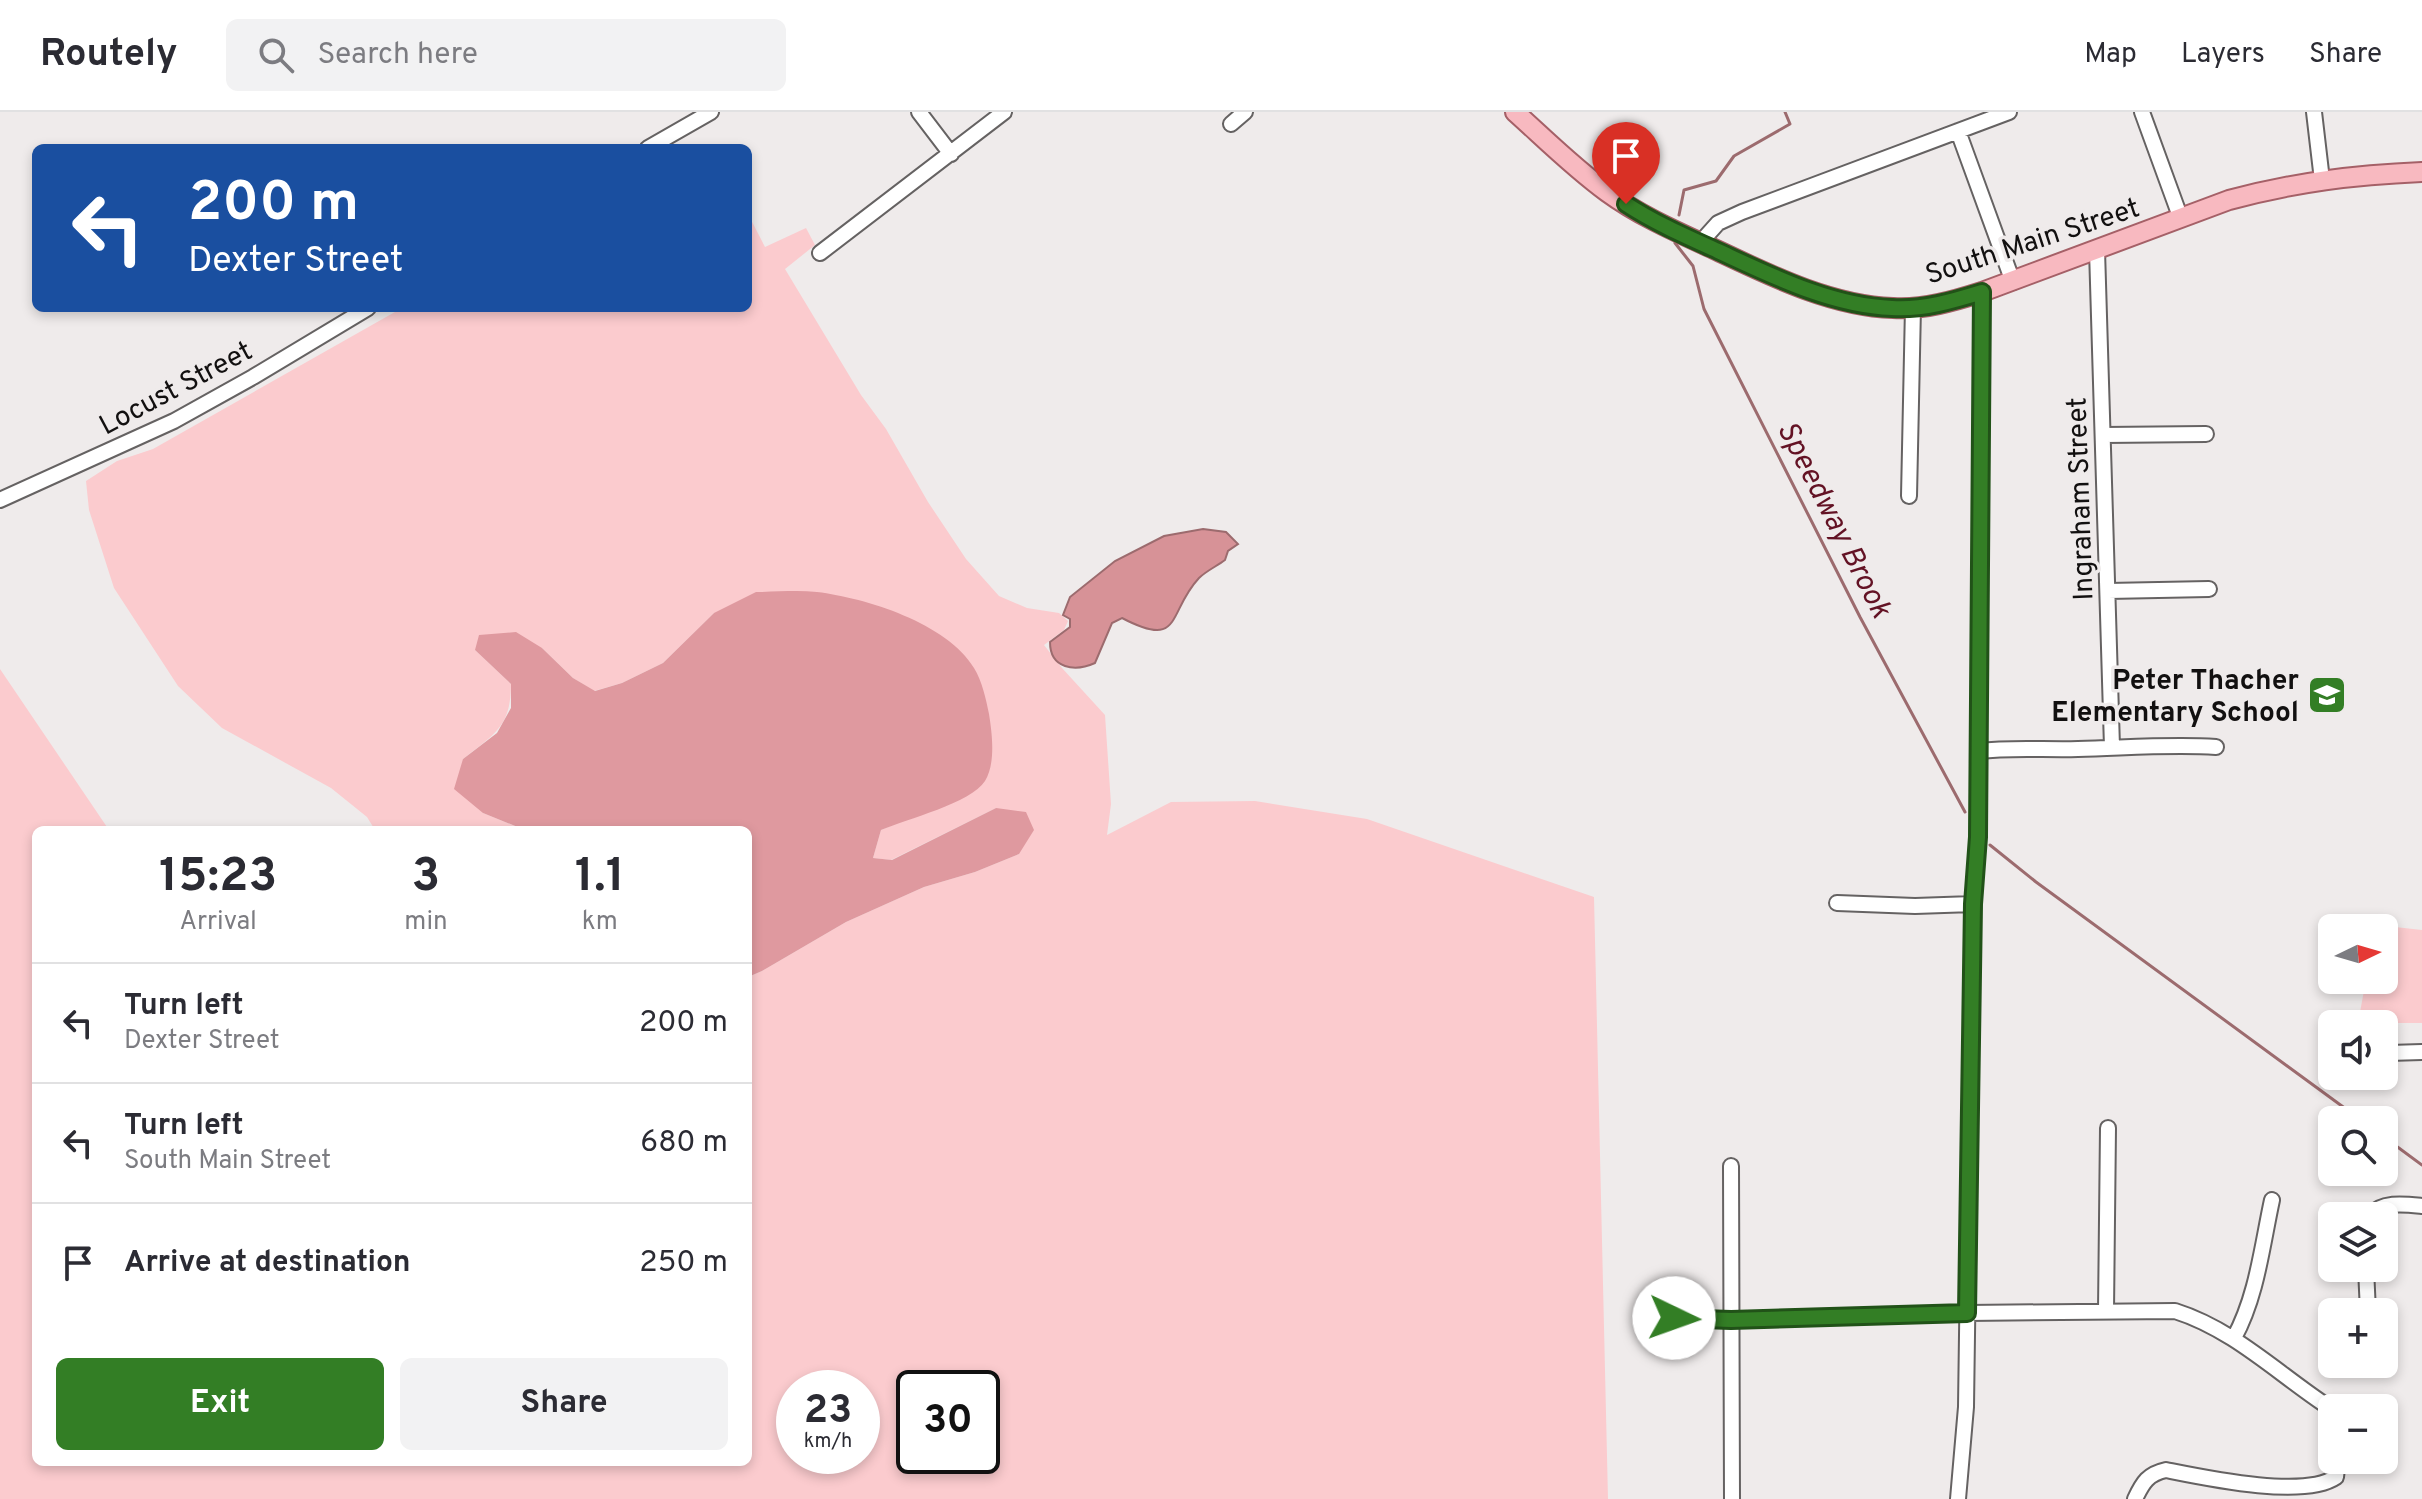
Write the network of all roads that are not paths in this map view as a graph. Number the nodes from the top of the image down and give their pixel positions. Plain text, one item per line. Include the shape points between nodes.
1 (711, 112) edge
2 (919, 112) edge
3 (1004, 112) edge
4 (1245, 112) edge
5 (1515, 112) edge
6 (2009, 112) edge
7 (2142, 112) edge
8 (2314, 112) edge
9 (1231, 124) dead end
10 (1958, 131) junction
11 (655, 144) edge
12 (951, 154) junction
13 (2422, 172) edge
14 (2322, 180) junction
15 (2181, 219) junction
16 (1700, 243) junction
17 (2097, 250) junction
18 (820, 253) dead end
19 (2013, 282) junction
20 (1982, 292) junction
21 (1913, 307) junction
22 (361, 312) edge
23 (2206, 434) dead end
24 (2104, 435) junction
25 (1909, 496) dead end
26 (0, 500) edge
27 (2209, 589) dead end
28 (2108, 591) junction
29 (2112, 747) junction
30 (2216, 747) dead end
31 (1979, 751) junction
32 (1837, 903) dead end
33 (1973, 904) junction
34 (2422, 1052) edge
35 (2398, 1053) edge
36 (2108, 1128) dead end
37 (1731, 1166) dead end
38 (2272, 1200) dead end
39 (2398, 1205) edge
40 (2422, 1206) edge
41 (2106, 1311) junction
42 (1967, 1313) junction
43 (1674, 1318) dead end
44 (1731, 1320) junction
45 (2234, 1338) junction
46 (2318, 1400) edge
47 (2336, 1474) edge
48 (1732, 1499) edge
49 (1958, 1499) edge
50 (2135, 1499) edge

1 - 11 street
2 - 12 street
3 - 12 street
4 - 9 street
5 - 16 main road, South Main Street via 1608,193
6 - 10 street
7 - 15 street
8 - 14 street
10 - 16 street via 1742,212 1718,223
10 - 19 street
12 - 18 street
13 - 14 main road, South Main Street
14 - 15 main road, South Main Street via 2229,200
15 - 17 main road, South Main Street
16 - 21 main road, South Main Street via 1842,300
17 - 19 main road, South Main Street
17 - 24 street, Ingraham Street
19 - 20 main road, South Main Street
20 - 21 main road, South Main Street
20 - 31 street
21 - 25 street
22 - 26 street, Locust Street via 174,421
23 - 24 street
24 - 28 street, Ingraham Street
27 - 28 street
28 - 29 street, Ingraham Street
29 - 30 street
29 - 31 street
31 - 33 street
32 - 33 street
33 - 42 street
34 - 35 street
36 - 41 street
37 - 44 street
38 - 45 street via 2252,1295
39 - 40 street
41 - 42 street
41 - 45 street via 2175,1311
42 - 44 street
42 - 49 street
43 - 44 street
44 - 48 street
45 - 46 street
47 - 50 street via 2327,1485 2311,1488 2261,1488 2166,1470 2152,1473

